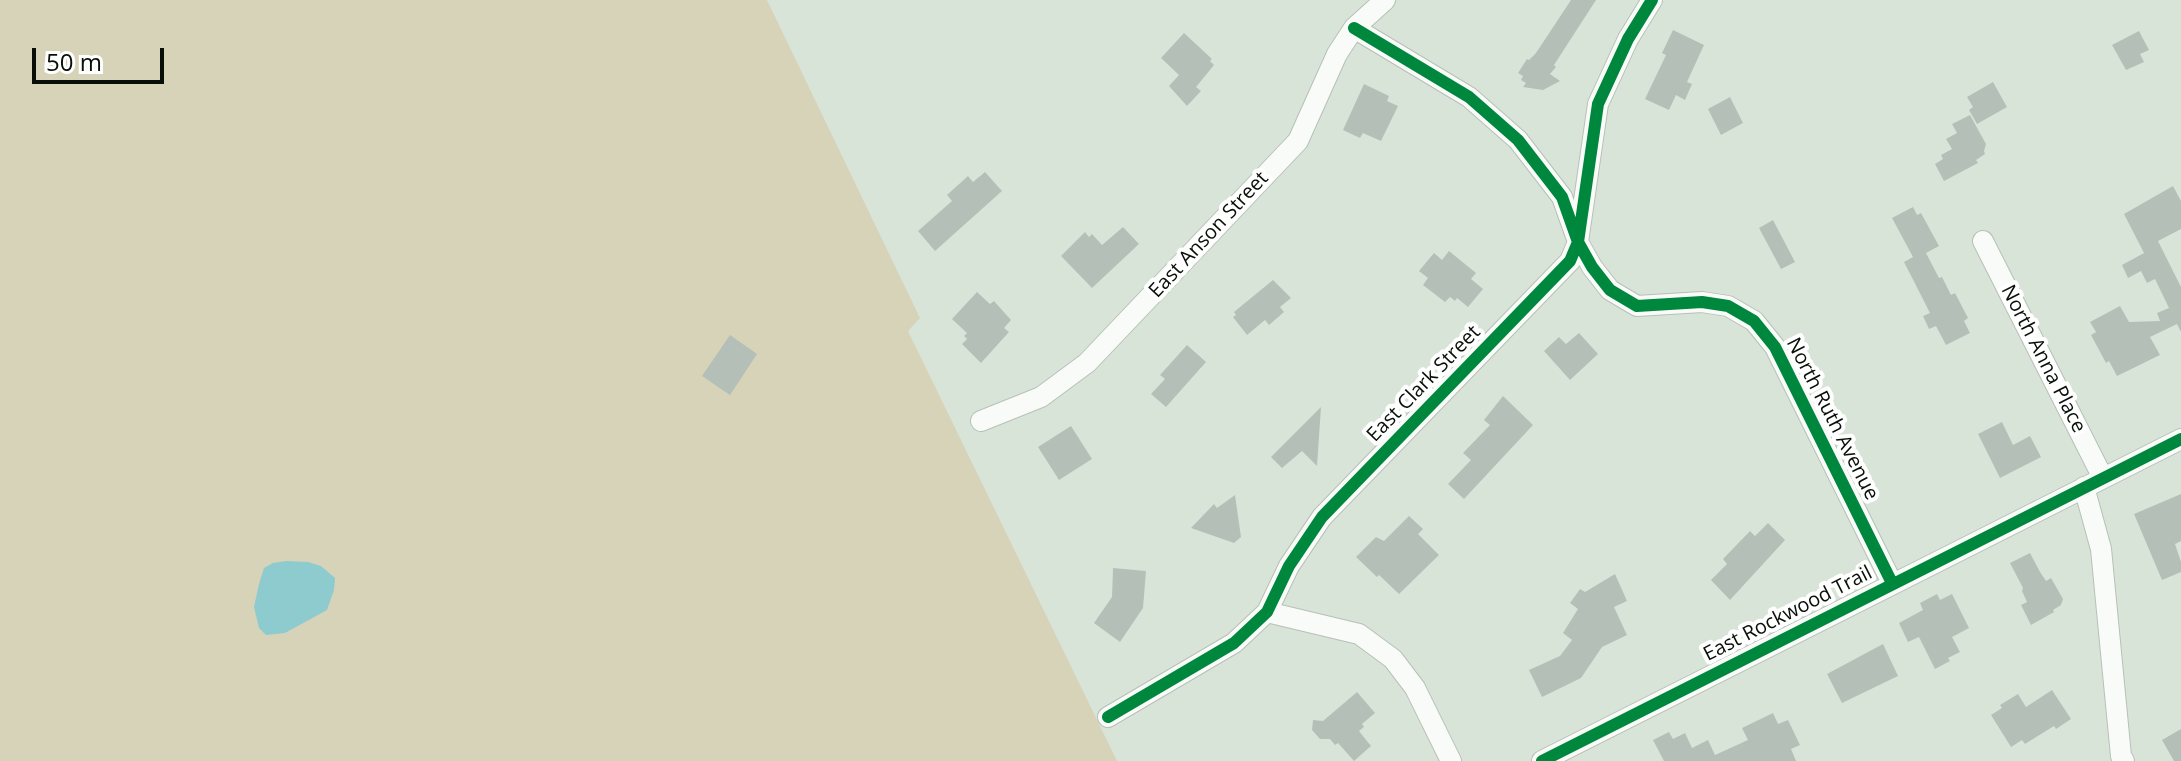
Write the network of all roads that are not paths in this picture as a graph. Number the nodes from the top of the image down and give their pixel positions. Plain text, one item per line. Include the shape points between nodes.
1 (1385, 0) edge
2 (1652, 0) edge
3 (1354, 28) junction
4 (1983, 241) dead end
5 (1578, 242) junction
6 (981, 421) dead end
7 (2181, 439) edge
8 (2103, 478) junction
9 (2084, 487) junction
10 (1892, 583) junction
11 (1267, 612) junction
12 (1108, 717) dead end
13 (1577, 754) edge
14 (2119, 759) edge
15 (1451, 761) edge
16 (1542, 761) edge

1 - 3 street, East Anson Street
2 - 5 street, East Clark Street via 1598,104
3 - 5 street, North Ruth Avenue via 1469,97 1509,131 1562,197
3 - 6 street, East Anson Street via 1298,141 1206,239 1087,363 1041,397
4 - 8 street, North Anna Place
5 - 10 street, North Ruth Avenue via 1610,290 1637,306 1702,302 1728,306 1754,321 1775,347
5 - 11 street, East Clark Street via 1558,276 1322,517 1289,566
7 - 8 street, East Rockwood Trail
8 - 9 street, East Rockwood Trail
9 - 10 street, East Rockwood Trail
9 - 14 street via 2101,549
10 - 13 street, East Rockwood Trail
11 - 12 street, East Clark Street via 1234,643
11 - 15 street via 1359,634 1393,659 1415,688
13 - 16 street, East Rockwood Trail

